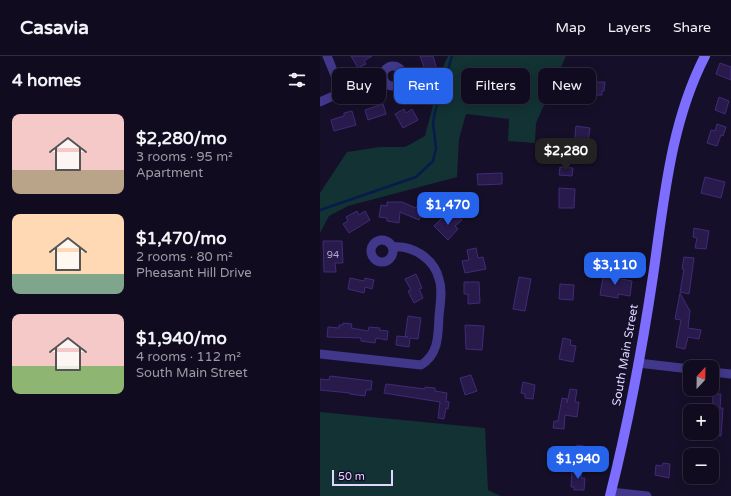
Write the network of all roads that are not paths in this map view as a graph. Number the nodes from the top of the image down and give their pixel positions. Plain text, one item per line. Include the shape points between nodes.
1 (327, 56) edge
2 (705, 56) edge
3 (332, 68) edge
4 (332, 97) edge
5 (320, 102) edge
6 (392, 246) dead end
7 (320, 354) edge
8 (638, 363) junction
9 (683, 368) edge
10 (719, 373) edge
11 (731, 374) edge
12 (610, 494) edge
13 (647, 496) edge

1 - 3 street
2 - 8 main road, South Main Street via 691,88 674,142 662,202
4 - 5 street
6 - 7 street via 402,246 421,254 431,263 439,278 441,291 434,353 421,365
8 - 9 street
8 - 12 main road, South Main Street
10 - 11 street
12 - 13 street

